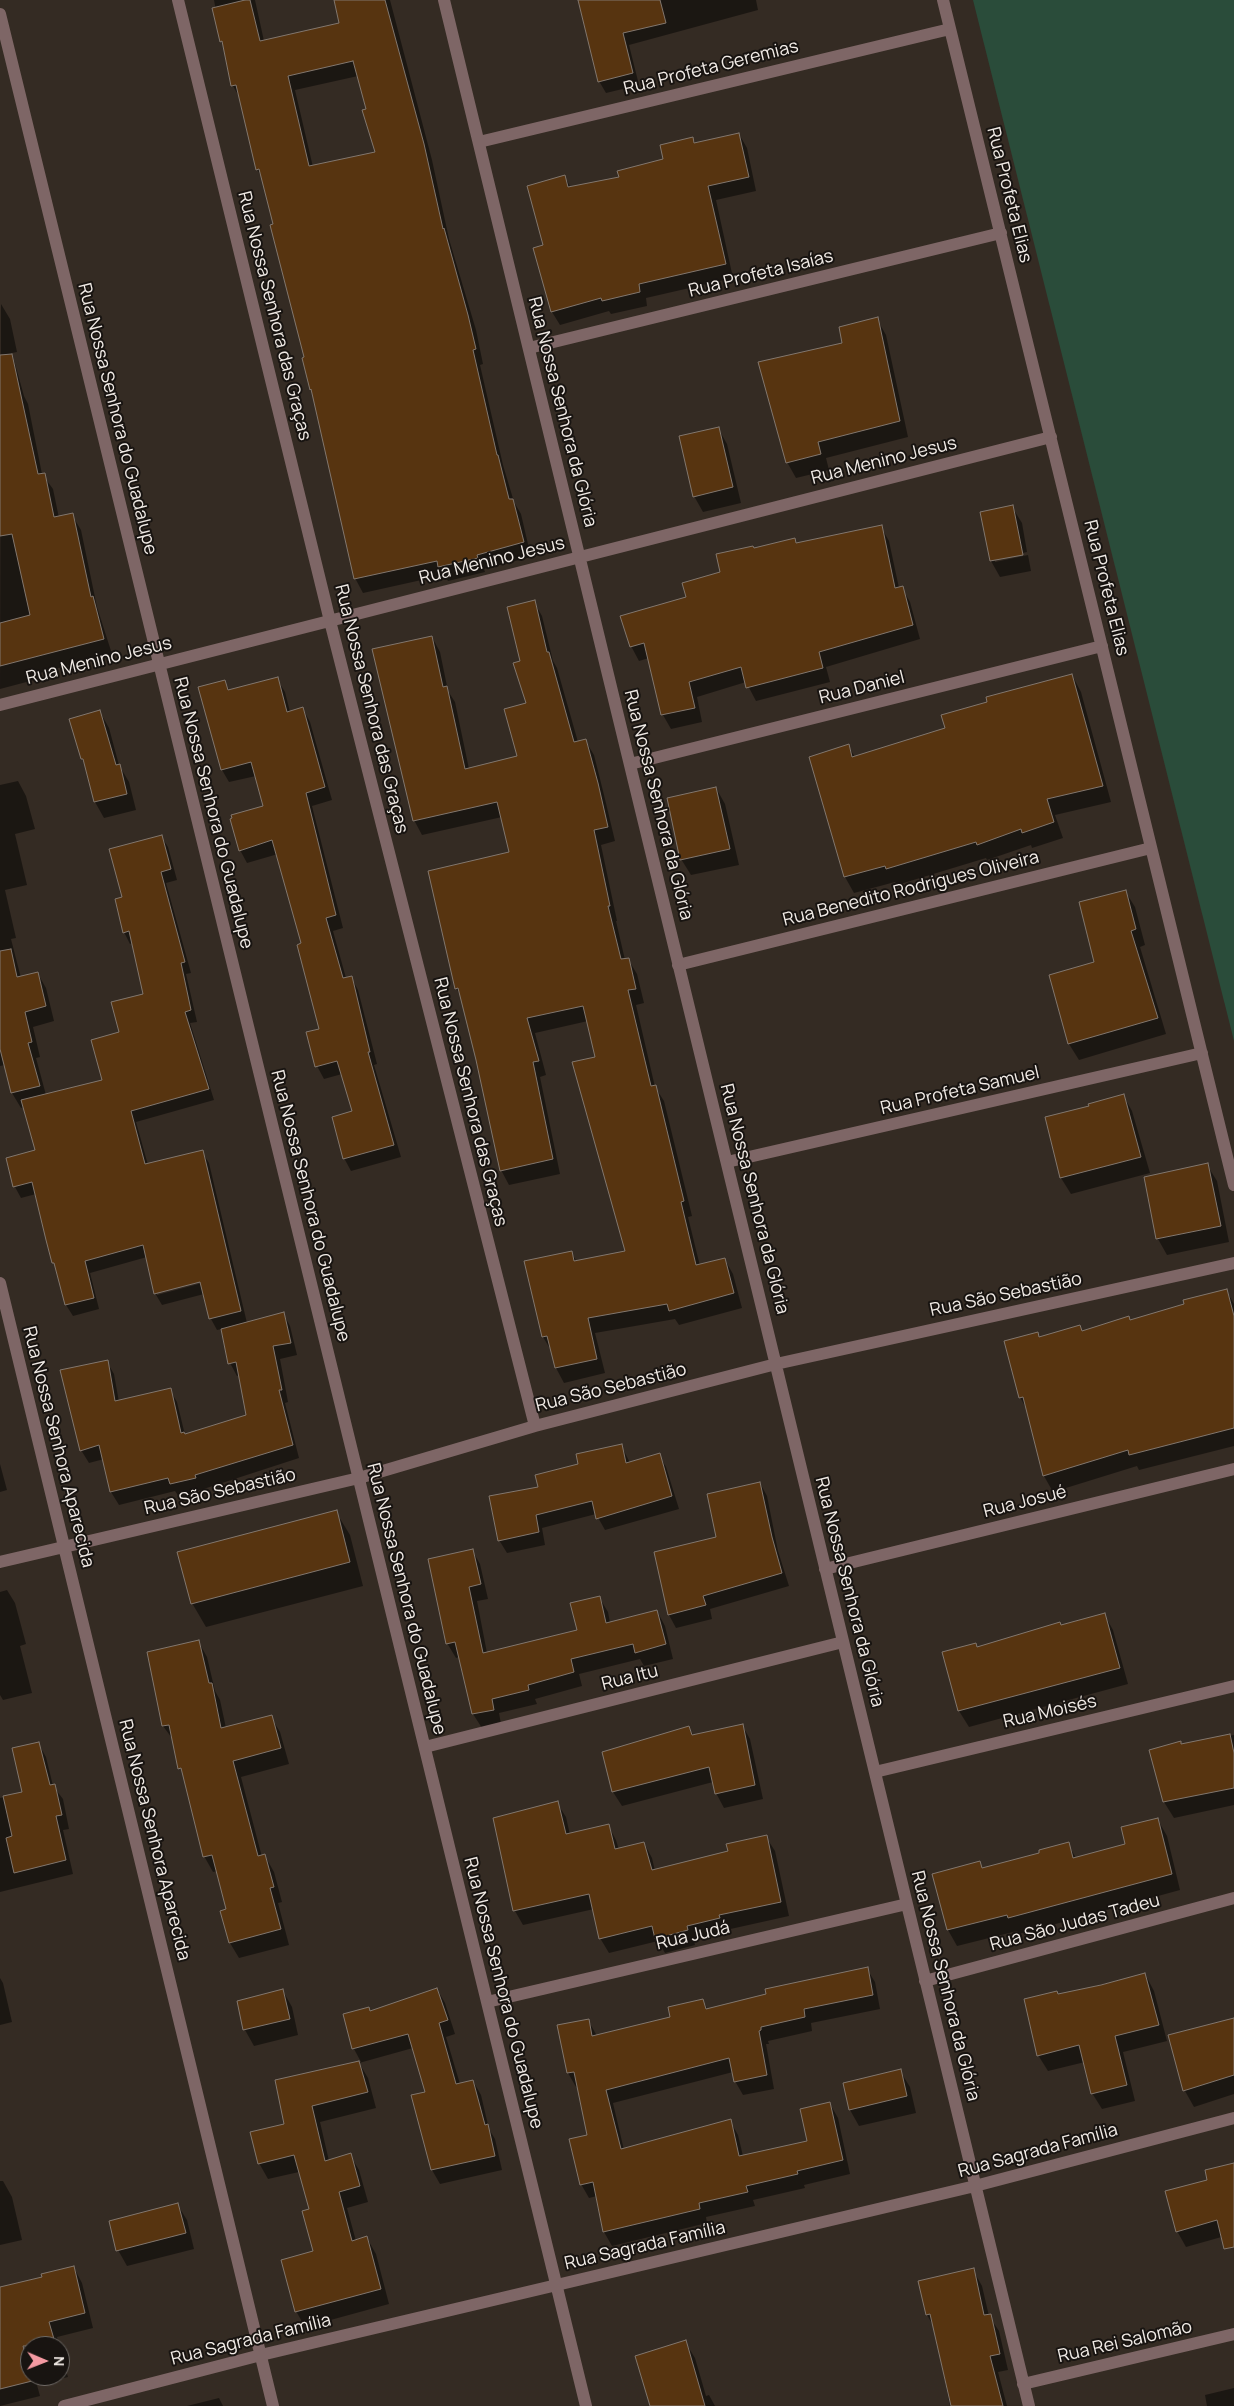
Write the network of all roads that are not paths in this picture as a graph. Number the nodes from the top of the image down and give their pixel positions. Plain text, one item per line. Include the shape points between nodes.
1 (178, 0) edge
2 (444, 0) edge
3 (943, 0) edge
4 (0, 14) edge
5 (950, 29) junction
6 (479, 142) junction
7 (1000, 233) junction
8 (529, 348) junction
9 (1050, 437) junction
10 (580, 557) junction
11 (330, 621) junction
12 (1102, 646) junction
13 (159, 664) junction
14 (0, 705) edge
15 (630, 764) junction
16 (1151, 848) junction
17 (678, 964) junction
18 (1202, 1054) junction
19 (727, 1162) junction
20 (1234, 1185) edge
21 (1234, 1263) edge
22 (0, 1283) edge
23 (776, 1364) junction
24 (534, 1426) junction
25 (1234, 1469) edge
26 (358, 1478) junction
27 (64, 1546) junction
28 (0, 1562) edge
29 (825, 1569) junction
30 (843, 1642) junction
31 (1234, 1686) edge
32 (424, 1748) junction
33 (875, 1772) junction
34 (1234, 1898) edge
35 (907, 1904) junction
36 (925, 1981) junction
37 (487, 2002) junction
38 (1234, 2118) edge
39 (975, 2186) junction
40 (556, 2284) junction
41 (1234, 2334) edge
42 (261, 2355) junction
43 (1023, 2384) junction
44 (64, 2406) edge
45 (273, 2406) edge
46 (586, 2406) edge
47 (1029, 2406) edge

1 - 11 street, Rua Nossa Senhora das Graças
2 - 6 street, Rua Nossa Senhora da Glória
3 - 5 street, Rua Profeta Elias
4 - 13 street, Rua Nossa Senhora do Guadalupe
5 - 6 street, Rua Profeta Geremias
5 - 7 street, Rua Profeta Elias
6 - 8 street, Rua Nossa Senhora da Glória
7 - 8 street, Rua Profeta Isaías
7 - 9 street, Rua Profeta Elias
8 - 10 street, Rua Nossa Senhora da Glória
9 - 10 street, Rua Menino Jesus
9 - 12 street, Rua Profeta Elias
10 - 11 street, Rua Menino Jesus
10 - 15 street, Rua Nossa Senhora da Glória
11 - 13 street, Rua Menino Jesus
11 - 24 street, Rua Nossa Senhora das Graças
12 - 15 street, Rua Daniel
12 - 16 street, Rua Profeta Elias
13 - 14 street, Rua Menino Jesus
13 - 26 street, Rua Nossa Senhora do Guadalupe
15 - 17 street, Rua Nossa Senhora da Glória
16 - 17 street, Rua Benedito Rodrigues Oliveira
16 - 18 street, Rua Profeta Elias
17 - 19 street, Rua Nossa Senhora da Glória
18 - 19 street, Rua Profeta Samuel
18 - 20 street, Rua Profeta Elias
19 - 23 street, Rua Nossa Senhora da Glória
21 - 23 street, Rua São Sebastião
22 - 27 street, Rua Nossa Senhora Aparecida
23 - 24 street, Rua São Sebastião
23 - 29 street, Rua Nossa Senhora da Glória
24 - 26 street, Rua São Sebastião
25 - 29 street, Rua Josué
26 - 27 street, Rua São Sebastião
26 - 32 street, Rua Nossa Senhora do Guadalupe
27 - 28 street, Rua São Sebastião
27 - 42 street, Rua Nossa Senhora Aparecida
29 - 30 street, Rua Nossa Senhora da Glória
30 - 32 street, Rua Itu
30 - 33 street, Rua Nossa Senhora da Glória
31 - 33 street, Rua Moisés
32 - 37 street, Rua Nossa Senhora do Guadalupe
33 - 35 street, Rua Nossa Senhora da Glória
34 - 36 street, Rua São Judas Tadeu
35 - 36 street, Rua Nossa Senhora da Glória
35 - 37 street, Rua Judá
36 - 39 street, Rua Nossa Senhora da Glória
37 - 40 street, Rua Nossa Senhora do Guadalupe
38 - 39 street, Rua Sagrada Família
39 - 40 street, Rua Sagrada Família
39 - 43 street, Rua Nossa Senhora da Glória
40 - 42 street, Rua Sagrada Família
40 - 46 street, Rua Nossa Senhora do Guadalupe
41 - 43 street, Rua Rei Salomão
42 - 44 street, Rua Sagrada Família
42 - 45 street, Rua Nossa Senhora Aparecida
43 - 47 street, Rua Nossa Senhora da Glória

